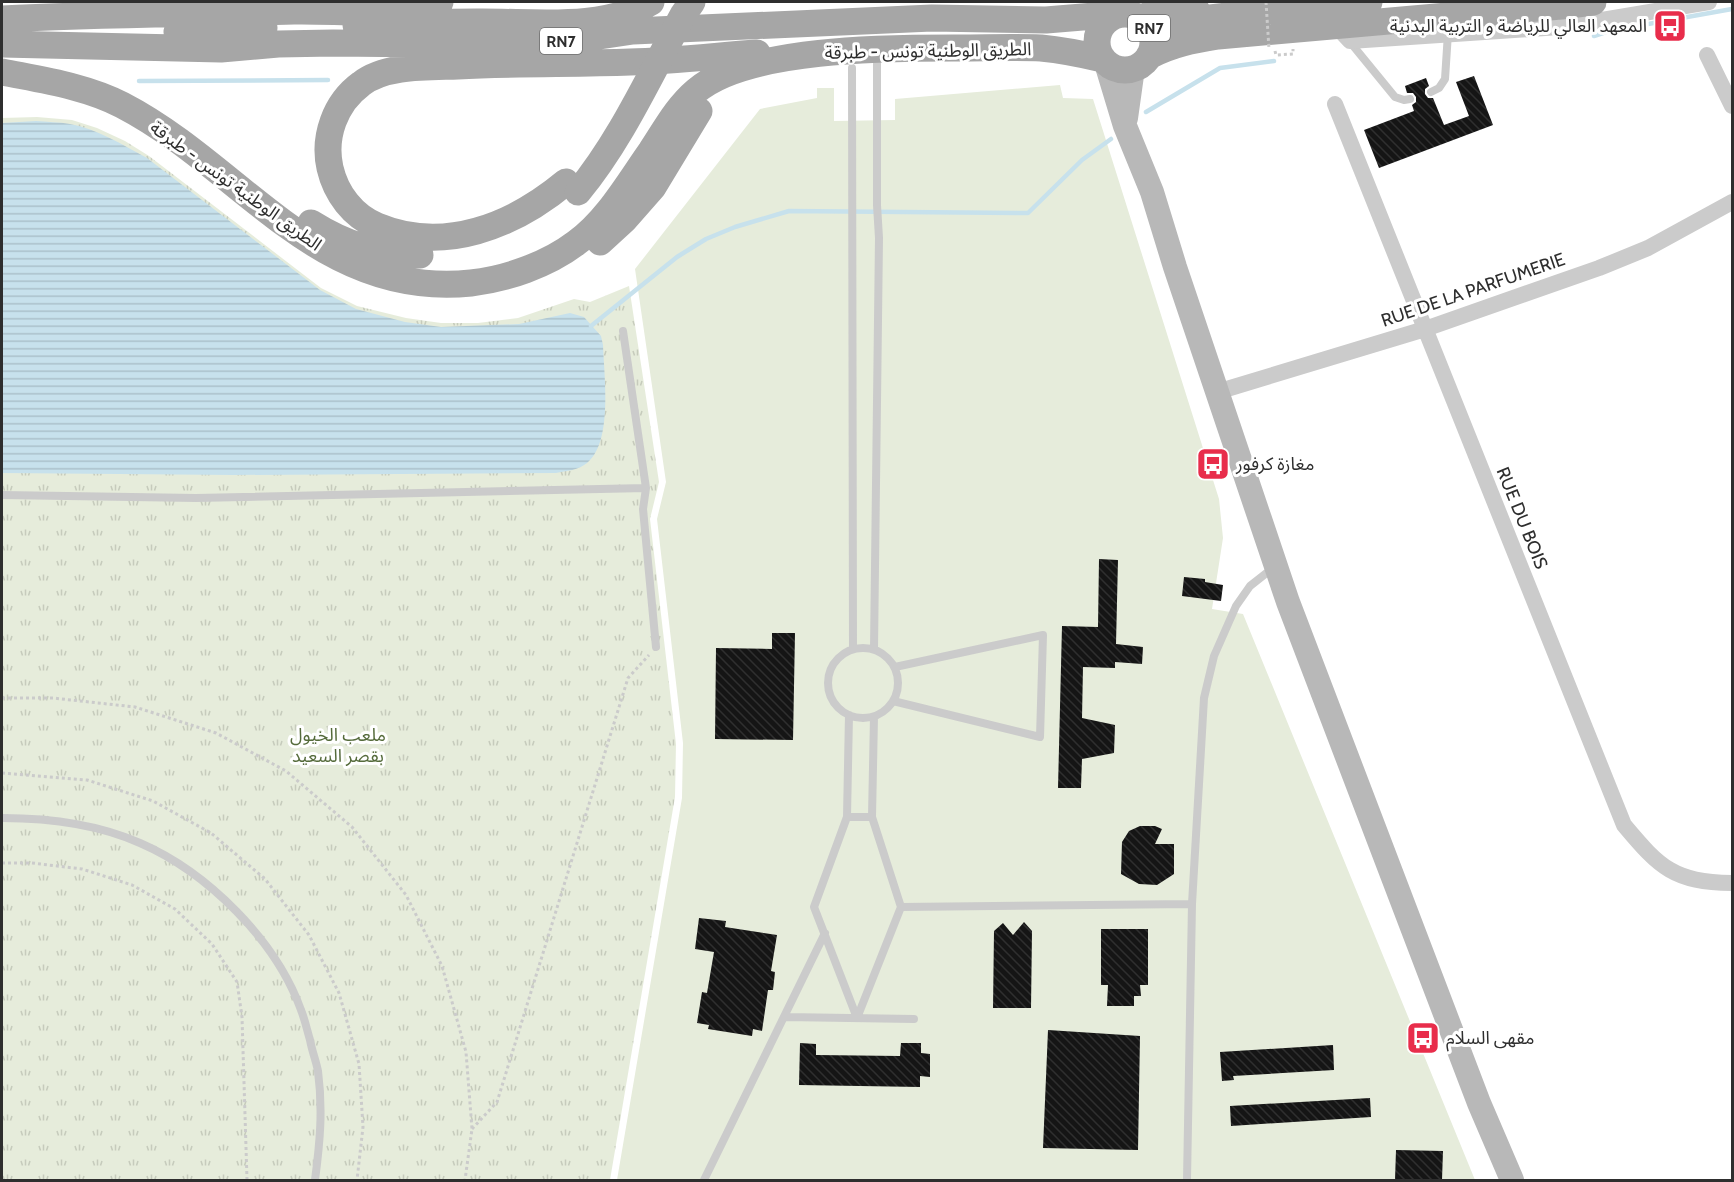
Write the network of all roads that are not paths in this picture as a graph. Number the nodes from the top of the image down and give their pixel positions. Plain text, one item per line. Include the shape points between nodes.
1 (440, 2) edge
2 (651, 2) edge
3 (675, 2) edge
4 (692, 2) edge
5 (1369, 2) edge
6 (1593, 2) edge
7 (1709, 2) edge
8 (1257, 8) edge
9 (1128, 9) edge
10 (2, 19) edge
11 (1448, 25) junction
12 (1343, 34) junction
13 (2, 44) edge
14 (74, 45) junction
15 (539, 45) junction
16 (906, 48) junction
17 (821, 52) junction
18 (1707, 55) dead end
19 (1104, 61) junction
20 (1141, 62) junction
21 (864, 65) junction
22 (2, 72) edge
23 (1431, 92) dead end
24 (99, 94) junction
25 (1410, 99) dead end
26 (1335, 104) dead end
27 (1732, 106) edge
28 (1125, 126) junction
29 (572, 187) junction
30 (1732, 202) edge
31 (420, 255) junction
32 (524, 270) junction
33 (1425, 329) junction
34 (624, 331) dead end
35 (1217, 392) junction
36 (646, 488) junction
37 (2, 495) edge
38 (1276, 566) junction
39 (656, 647) road end
40 (853, 649) junction
41 (874, 649) junction
42 (895, 667) junction
43 (893, 702) junction
44 (849, 715) junction
45 (874, 717) junction
46 (847, 817) junction
47 (872, 817) junction
48 (2, 818) edge
49 (1732, 883) edge
50 (1192, 904) junction
51 (901, 907) junction
52 (825, 933) junction
53 (785, 1017) junction
54 (857, 1018) junction
55 (914, 1019) dead end
56 (315, 1180) edge
57 (704, 1180) edge
58 (1187, 1180) edge
59 (1512, 1180) edge

1 - 10 main road via 376,12
2 - 14 main road via 617,16 590,21 118,33
3 - 29 main road
4 - 29 main road, bridge via 597,169
5 - 8 main road, الطريق الوطنية تونس - طبرقة / RN7
6 - 11 main road, RN7
7 - 11 street via 1560,27
8 - 9 main road, الطريق الوطنية تونس - طبرقة / RN7 via 1182,22
9 - 15 main road, الطريق الوطنية تونس - طبرقة / RN7 via 1046,20 932,18 633,31
9 - 19 main road, RN7 via 1110,18 1100,29 1097,46
9 - 20 main road, RN7 via 1148,26 1152,39
11 - 12 main road, RN7
11 - 23 lane via 1444,79
12 - 20 main road, RN7 via 1187,40
12 - 25 lane via 1395,97
13 - 14 main road, الطريق الوطنية تونس - طبرقة / RN7
14 - 15 main road, الطريق الوطنية تونس - طبرقة / RN7 via 221,49 344,43
15 - 31 main road via 399,54 365,65 327,98 318,120 313,161 319,187 330,206 358,233
16 - 17 main road, الطريق الوطنية تونس - طبرقة
16 - 19 main road, الطريق الوطنية تونس - طبرقة via 1042,48
16 - 21 main road
17 - 29 main road via 407,68 362,83 333,118 328,158 333,180 344,200 360,215 393,232 433,238 465,235 493,226
17 - 32 main road, الطريق الوطنية تونس - طبرقة via 738,70 696,91 680,107 598,222 577,243
18 - 27 street
19 - 20 main road via 1123,70
19 - 28 street
20 - 28 street
21 - 32 main road via 767,77 723,90 699,110 653,187 607,236 578,258
21 - 40 lane via 852,200
21 - 41 lane via 879,238
22 - 24 main road, الطريق الوطنية تونس - طبرقة
24 - 31 main road via 146,111 193,137 313,225 374,252
24 - 32 main road, الطريق الوطنية تونس - طبرقة via 165,131 302,238 339,259 402,281 435,284 470,283
26 - 33 street, RUE DU BOIS
28 - 35 street via 1152,192
29 - 31 main road via 548,215 500,240 463,251
30 - 33 street, RUE DE LA PARFUMERIE via 1629,256
33 - 35 street, RUE DE LA PARFUMERIE
33 - 49 street, RUE DU BOIS via 1624,825 1649,855 1671,872 1694,880
34 - 36 lane
35 - 38 street
36 - 37 lane via 196,498
36 - 39 lane via 643,509
38 - 50 lane via 1250,586 1236,606 1214,656 1204,698
38 - 59 street via 1479,1103
40 - 41 lane
40 - 44 lane via 834,663 828,677 834,702
41 - 42 lane
42 - 43 lane via 898,692
42 - 43 lane via 1043,635 1040,737
43 - 45 lane
44 - 45 lane
44 - 46 lane
45 - 47 lane
46 - 47 lane
46 - 52 lane via 814,907
47 - 51 lane
48 - 56 lane via 83,825 140,843 190,870 237,910 275,958 301,1008 319,1081 322,1124
50 - 51 lane
50 - 58 lane
51 - 54 lane
52 - 53 lane
52 - 54 lane
53 - 54 lane
53 - 57 lane
54 - 55 lane

